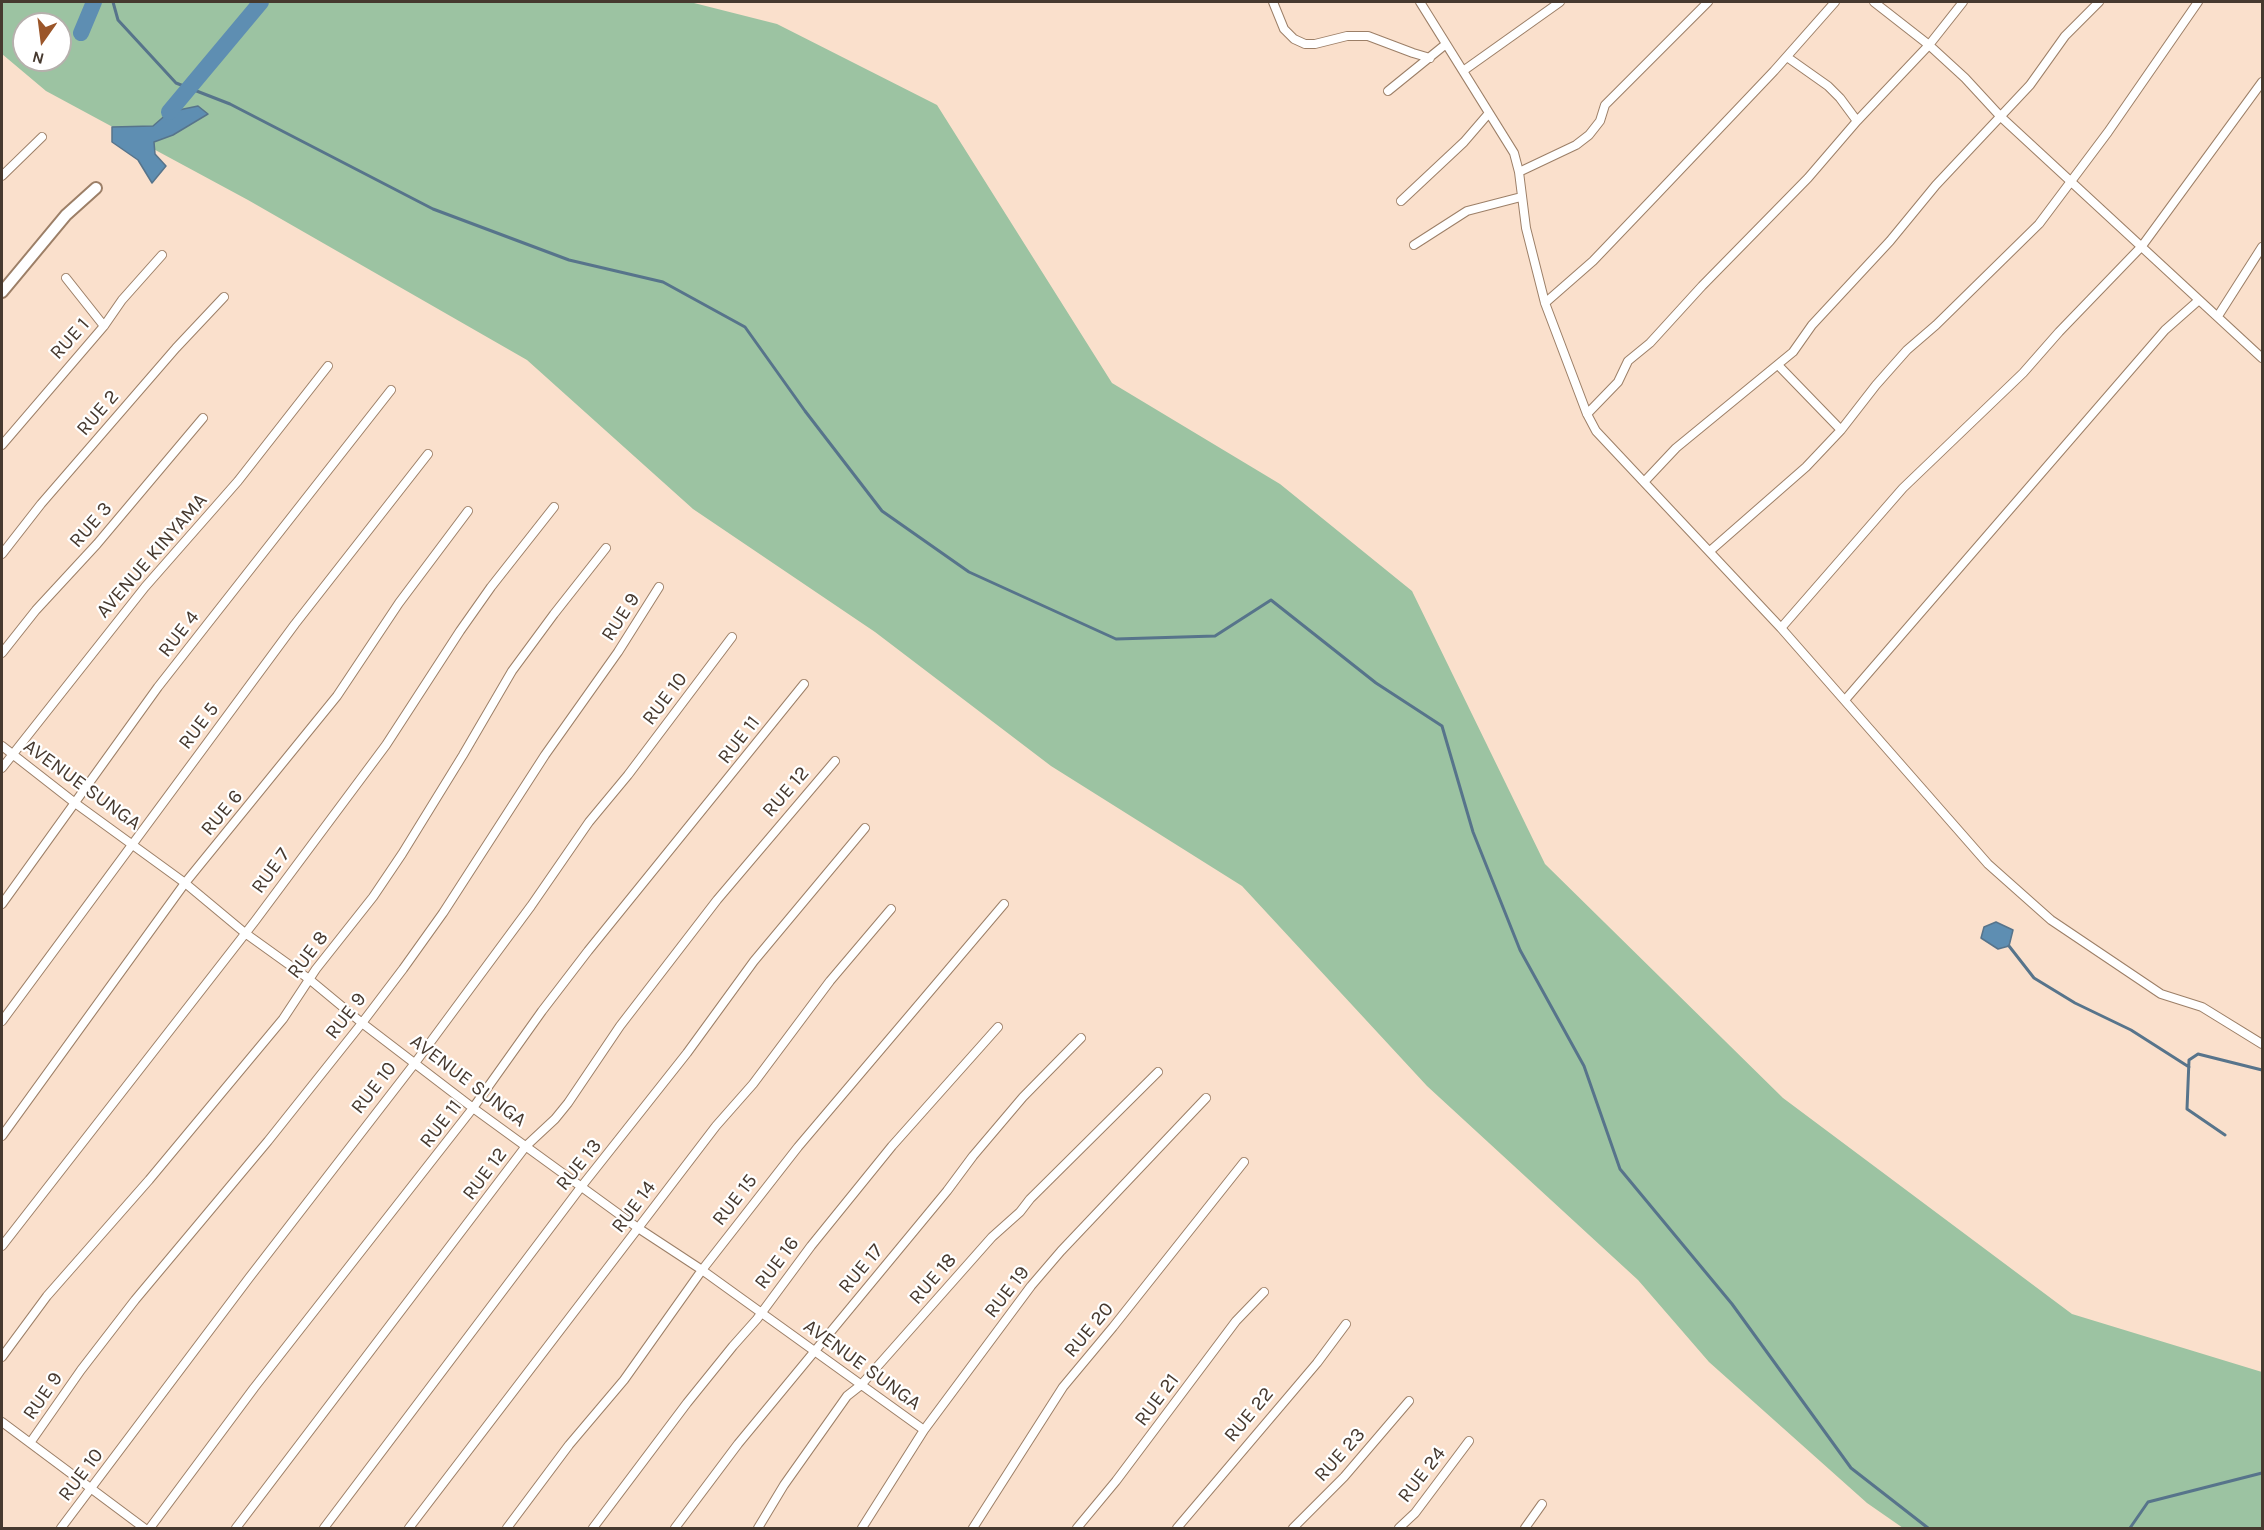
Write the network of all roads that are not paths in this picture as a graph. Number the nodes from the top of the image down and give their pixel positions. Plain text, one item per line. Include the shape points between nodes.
1 (1273, 2) edge
2 (1420, 2) edge
3 (1560, 2) edge
4 (1708, 2) edge
5 (1836, 2) edge
6 (1874, 2) edge
7 (1963, 2) edge
8 (2099, 2) edge
9 (2198, 2) edge
10 (1446, 44) junction
11 (1929, 45) junction
12 (1787, 57) junction
13 (1430, 58) junction
14 (1462, 71) junction
15 (2262, 82) edge
16 (1388, 91) dead end
17 (1490, 113) junction
18 (2001, 117) junction
19 (1857, 121) junction
20 (42, 137) dead end
21 (1519, 172) junction
22 (2, 176) edge
23 (2072, 180) junction
24 (96, 188) dead end
25 (1521, 197) junction
26 (1401, 201) dead end
27 (1414, 245) dead end
28 (2142, 246) junction
29 (2262, 247) edge
30 (162, 255) dead end
31 (66, 278) dead end
32 (2, 292) edge
33 (224, 297) dead end
34 (2199, 300) junction
35 (1545, 303) junction
36 (2218, 316) junction
37 (105, 326) junction
38 (2262, 358) edge
39 (1778, 365) junction
40 (327, 366) dead end
41 (391, 390) dead end
42 (1587, 414) junction
43 (203, 418) dead end
44 (1841, 430) junction
45 (2, 445) edge
46 (428, 454) dead end
47 (1644, 482) junction
48 (554, 507) dead end
49 (468, 511) dead end
50 (606, 548) dead end
51 (1710, 551) junction
52 (2, 554) edge
53 (659, 587) dead end
54 (1781, 628) junction
55 (732, 637) dead end
56 (2, 653) edge
57 (804, 684) dead end
58 (1845, 700) junction
59 (2, 746) edge
60 (12, 754) junction
61 (835, 761) dead end
62 (2, 768) edge
63 (75, 803) junction
64 (865, 828) dead end
65 (133, 843) junction
66 (185, 883) junction
67 (2, 904) edge
68 (1004, 904) dead end
69 (891, 909) dead end
70 (245, 933) junction
71 (309, 979) junction
72 (2, 1021) edge
73 (362, 1023) junction
74 (998, 1027) dead end
75 (1081, 1038) dead end
76 (2262, 1044) edge
77 (415, 1063) junction
78 (1158, 1072) dead end
79 (1206, 1098) dead end
80 (474, 1108) junction
81 (2, 1136) edge
82 (526, 1146) junction
83 (1244, 1162) dead end
84 (581, 1187) junction
85 (638, 1228) junction
86 (2, 1246) edge
87 (702, 1270) junction
88 (1264, 1292) dead end
89 (762, 1312) junction
90 (1346, 1324) dead end
91 (814, 1352) junction
92 (2, 1357) edge
93 (861, 1385) junction
94 (1409, 1401) dead end
95 (2, 1422) edge
96 (924, 1430) junction
97 (1469, 1441) dead end
98 (30, 1443) junction
99 (92, 1488) junction
100 (1542, 1504) dead end
101 (61, 1528) edge
102 (144, 1528) edge
103 (150, 1528) edge
104 (236, 1528) edge
105 (324, 1528) edge
106 (409, 1528) edge
107 (507, 1528) edge
108 (593, 1528) edge
109 (675, 1528) edge
110 (758, 1528) edge
111 (862, 1528) edge
112 (973, 1528) edge
113 (1077, 1528) edge
114 (1177, 1528) edge
115 (1293, 1528) edge
116 (1399, 1528) edge
117 (1525, 1528) edge

1 - 13 street via 1284,29 1305,44 1368,36
2 - 10 street
3 - 14 street
4 - 21 street via 1605,105 1600,121 1589,135
5 - 12 street
6 - 11 street
7 - 11 street
8 - 18 street via 2065,36
9 - 23 street
10 - 13 street
10 - 14 street
11 - 18 street
11 - 19 street
12 - 19 street via 1828,86
12 - 35 street via 1593,261
13 - 16 street
14 - 17 street
15 - 28 street
17 - 21 street via 1514,153
17 - 26 street
18 - 23 street
18 - 39 street
19 - 42 street via 1650,344 1628,361 1618,382
20 - 22 street
21 - 25 street
23 - 28 street
23 - 44 street via 2039,224 1907,350
24 - 32 street via 66,215
25 - 27 street via 1467,211
25 - 35 street
28 - 34 street
28 - 54 street via 2015,381 1903,488
29 - 36 street
30 - 37 street, RUE 1 via 122,300
31 - 37 street
33 - 52 street, RUE 2 via 41,504
34 - 36 street
34 - 58 street via 2165,330
35 - 42 street
36 - 38 street
37 - 45 street, RUE 1
39 - 44 street
39 - 47 street via 1676,448
40 - 60 street, AVENUE KINYAMA via 238,481 146,587
41 - 63 street, RUE 4 via 191,644
42 - 47 street via 1596,431
43 - 56 street, RUE 3
44 - 51 street via 1806,467
46 - 65 street, RUE 5 via 295,624
47 - 51 street
48 - 70 street, RUE 7 via 491,587 386,745
49 - 66 street, RUE 6 via 399,603 337,696
50 - 71 street, RUE 8 via 512,671 390,871
51 - 54 street
53 - 73 street, RUE 9 via 443,913
54 - 58 street
55 - 77 street, RUE 10 via 589,822
57 - 80 street, RUE 11 via 588,951
58 - 76 street via 1988,864 2051,920 2161,994 2202,1006
59 - 60 street, AVENUE SUNGA
60 - 62 street, AVENUE KINYAMA
60 - 63 street, AVENUE SUNGA
61 - 82 street, RUE 12 via 717,900 620,1026 555,1119
63 - 65 street, AVENUE SUNGA
63 - 67 street, RUE 4
64 - 84 street, RUE 13 via 754,961
65 - 66 street, AVENUE SUNGA
65 - 72 street, RUE 5
66 - 70 street, AVENUE SUNGA
66 - 81 street, RUE 6
68 - 87 street, RUE 15 via 798,1147
69 - 85 street, RUE 14 via 830,981
70 - 71 street, AVENUE SUNGA
70 - 86 street, RUE 7
71 - 73 street, AVENUE SUNGA
71 - 92 street, RUE 8 via 271,1033 47,1296
73 - 77 street, AVENUE SUNGA
73 - 98 street, RUE 9 via 135,1300
74 - 89 street, RUE 16 via 892,1146
75 - 91 street, RUE 17 via 1016,1106
77 - 80 street, AVENUE SUNGA
77 - 99 street, RUE 10
78 - 93 street, RUE 18 via 979,1250
79 - 96 street, RUE 19 via 1031,1286
80 - 82 street, AVENUE SUNGA
80 - 103 street, RUE 11 via 254,1388
82 - 84 street, AVENUE SUNGA
82 - 104 street, RUE 12
83 - 112 street, RUE 20 via 1063,1387
84 - 85 street, AVENUE SUNGA
84 - 105 street, RUE 13
85 - 87 street, AVENUE SUNGA
85 - 106 street, RUE 14
87 - 89 street, AVENUE SUNGA
87 - 107 street, RUE 15 via 624,1380
88 - 113 street, RUE 21 via 1236,1321
89 - 91 street, AVENUE SUNGA
89 - 108 street, RUE 16
90 - 114 street, RUE 22
91 - 93 street, AVENUE SUNGA
91 - 109 street, RUE 17
93 - 96 street, AVENUE SUNGA
93 - 110 street, RUE 18 via 847,1396 813,1443
94 - 115 street, RUE 23 via 1344,1477
95 - 98 street
96 - 111 street, RUE 19
97 - 116 street, RUE 24 via 1415,1513
98 - 99 street
99 - 101 street, RUE 10
99 - 102 street
100 - 117 street

